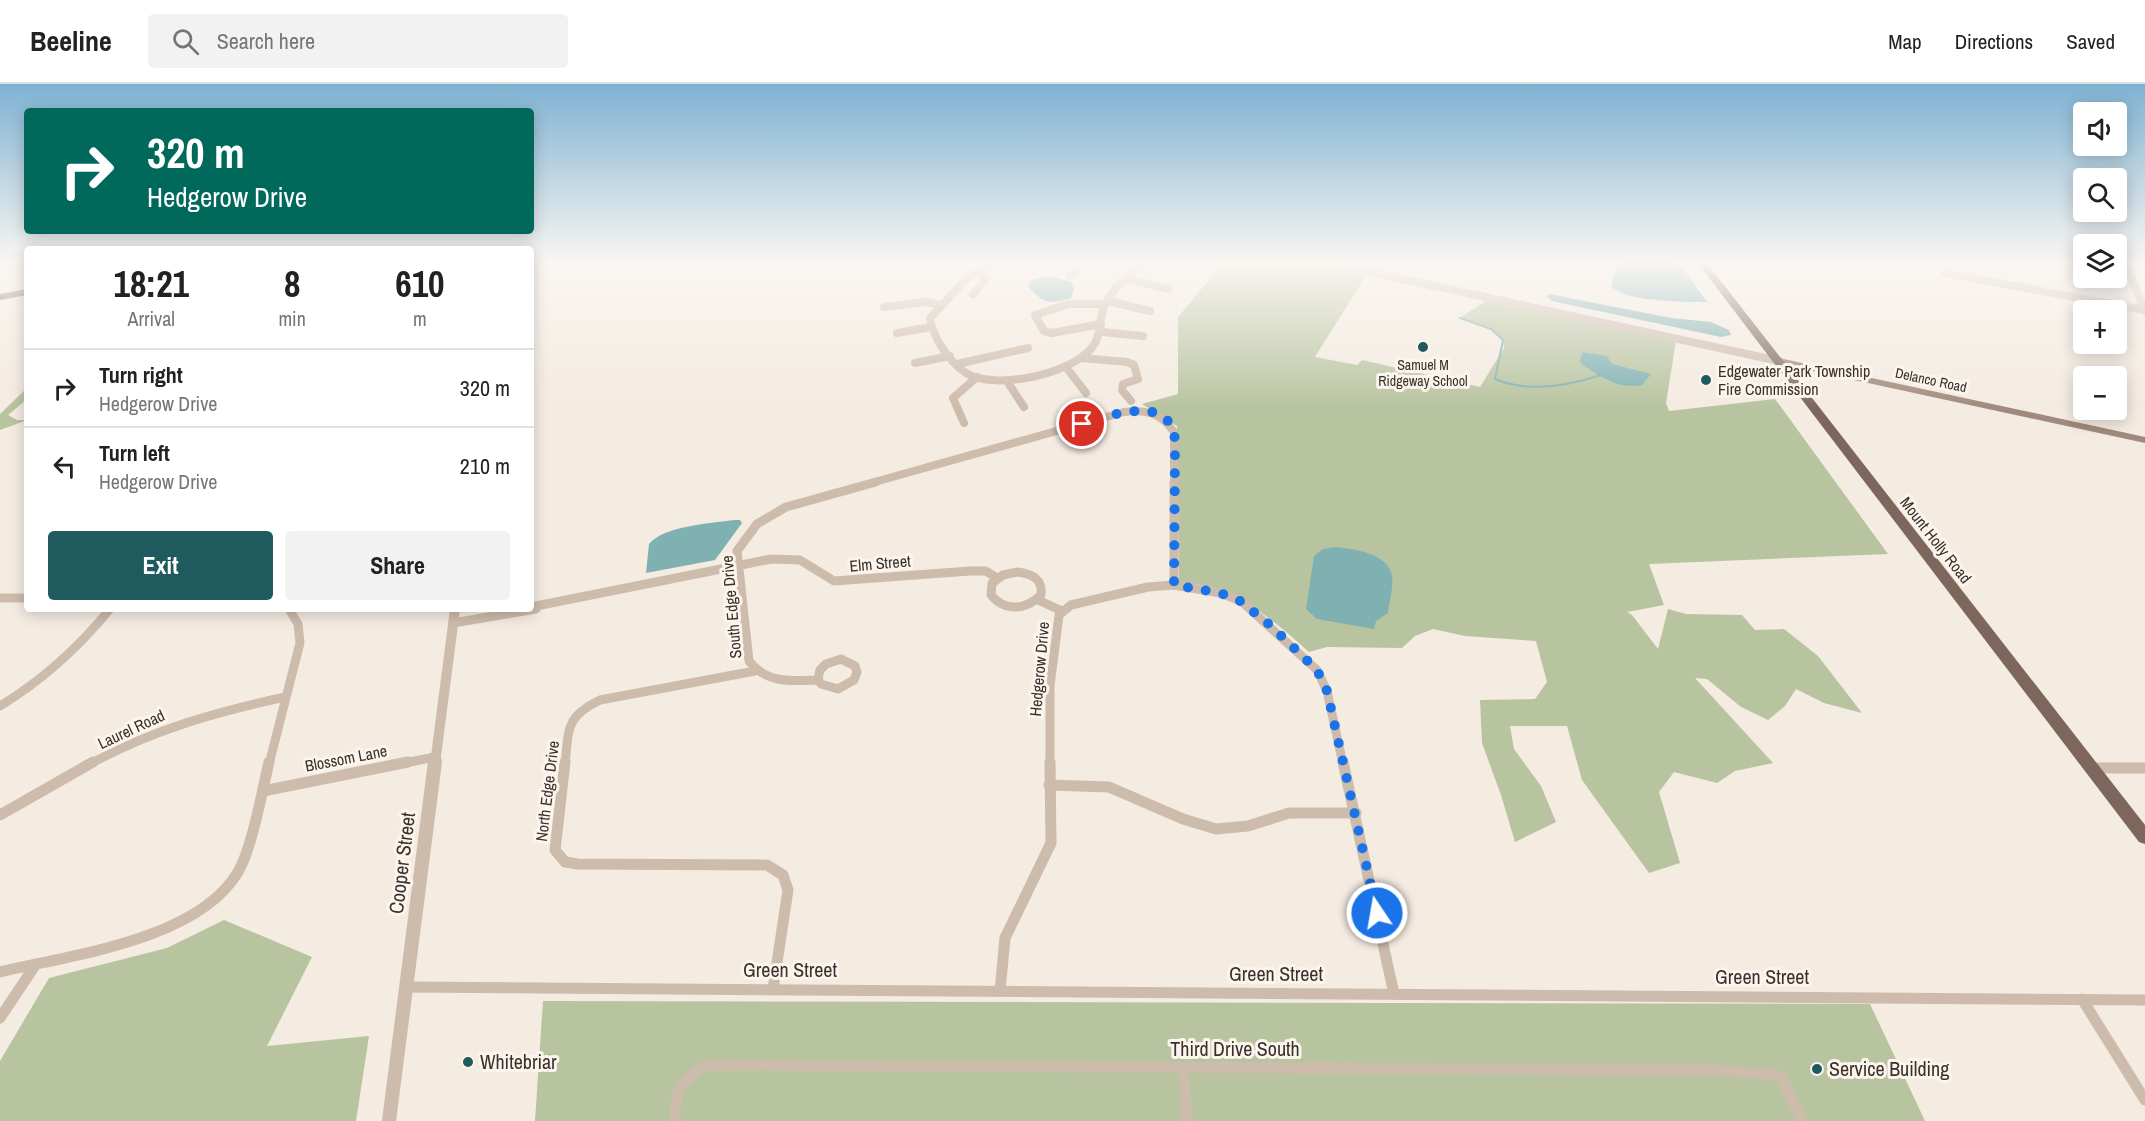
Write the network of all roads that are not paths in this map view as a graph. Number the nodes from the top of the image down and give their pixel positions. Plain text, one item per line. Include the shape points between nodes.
1 (937, 310) edge
2 (1050, 310) edge
3 (1104, 310) edge
4 (1147, 310) edge
5 (1546, 310) edge
6 (1739, 310) edge
7 (1150, 311) dead end
8 (1101, 324) junction
9 (931, 327) junction
10 (1102, 332) junction
11 (897, 333) dead end
12 (1143, 336) dead end
13 (1028, 348) dead end
14 (950, 356) junction
15 (1082, 358) junction
16 (1779, 361) junction
17 (915, 363) dead end
18 (957, 364) junction
19 (1066, 367) junction
20 (977, 377) junction
21 (1006, 381) junction
22 (1086, 393) dead end
23 (1131, 401) dead end
24 (1024, 407) dead end
25 (964, 423) dead end
26 (2145, 440) edge
27 (739, 566) junction
28 (997, 578) junction
29 (1174, 585) junction
30 (630, 588) junction
31 (0, 598) edge
32 (24, 598) edge
33 (1038, 600) junction
34 (534, 606) edge
35 (534, 606) edge
36 (1062, 611) junction
37 (108, 612) edge
38 (291, 612) edge
39 (490, 612) edge
40 (496, 612) edge
41 (454, 617) edge
42 (755, 671) junction
43 (818, 680) dead end
44 (285, 697) junction
45 (0, 706) edge
46 (435, 757) junction
47 (2091, 768) junction
48 (2145, 768) edge
49 (1049, 785) junction
50 (263, 790) junction
51 (1356, 813) junction
52 (0, 815) edge
53 (2145, 837) edge
54 (36, 964) junction
55 (0, 972) edge
56 (406, 987) junction
57 (773, 989) junction
58 (1000, 991) junction
59 (1394, 994) junction
60 (2082, 999) junction
61 (2145, 1000) edge
62 (0, 1018) edge
63 (1184, 1068) junction
64 (2145, 1100) edge
65 (389, 1121) edge
66 (675, 1121) edge
67 (1187, 1121) edge
68 (1802, 1121) edge

1 - 9 street via 930,318
2 - 8 street via 1035,315 1044,331 1053,333
3 - 8 street
4 - 7 street
5 - 16 street, Delanco Road
6 - 16 main road, Mount Holly Road
8 - 10 street
9 - 11 street
9 - 14 street
10 - 12 street
10 - 15 street
13 - 18 street
14 - 17 street
14 - 18 street
15 - 19 street
15 - 23 street via 1134,365 1138,379 1123,384 1122,390
16 - 26 main road, Delanco Road
16 - 47 main road, Mount Holly Road
18 - 20 street
19 - 21 street
19 - 22 street
20 - 21 street
20 - 25 street via 953,398
21 - 24 street
27 - 28 street, Elm Street via 794,557 834,581 970,571 986,571
27 - 29 street, South Edge Drive via 737,551 757,524 786,507 1139,410 1166,419 1174,432
27 - 30 street, Elm Street
27 - 42 street, South Edge Drive via 749,661
28 - 33 street, Elm Street via 1018,572 1033,576 1043,590
28 - 33 street via 992,583 991,595 999,604 1024,607
29 - 36 street, Hedgerow Drive via 1148,587 1071,605
29 - 51 street, Hedgerow Drive via 1220,593 1240,601 1317,670 1327,691
30 - 34 street, Elm Street
30 - 35 street, Elm Street via 600,597
31 - 32 street
33 - 36 street
36 - 49 street, Hedgerow Drive via 1057,622 1050,686
37 - 45 street via 59,665
38 - 44 street via 298,624 300,643
39 - 41 street, Elm Street
40 - 41 street
41 - 46 street, Cooper Street
42 - 43 street, South Edge Drive via 777,681
42 - 57 street, North Edge Drive via 588,704 570,723 555,850 565,862 578,864 766,865 783,875 788,890
44 - 50 street
44 - 52 street, Laurel Road via 222,711 160,731
46 - 50 street, Blossom Lane
46 - 56 street, Cooper Street
47 - 48 street
47 - 53 main road, Mount Holly Road
49 - 51 street via 1109,787 1216,829 1248,826 1289,813
49 - 58 street, Hedgerow Drive via 1051,843 1005,938
50 - 54 street via 238,872 204,908 150,936
51 - 59 street, Hedgerow Drive
54 - 55 street
54 - 62 street
56 - 57 street, Green Street
56 - 65 street, Cooper Street
57 - 58 street, Green Street
58 - 59 street, Green Street
59 - 60 street, Green Street
60 - 61 street, Green Street
60 - 64 street
63 - 66 street, Third Drive South via 707,1065 689,1075 680,1090
63 - 67 street
63 - 68 street, Third Drive South via 1707,1070 1773,1074 1782,1078

